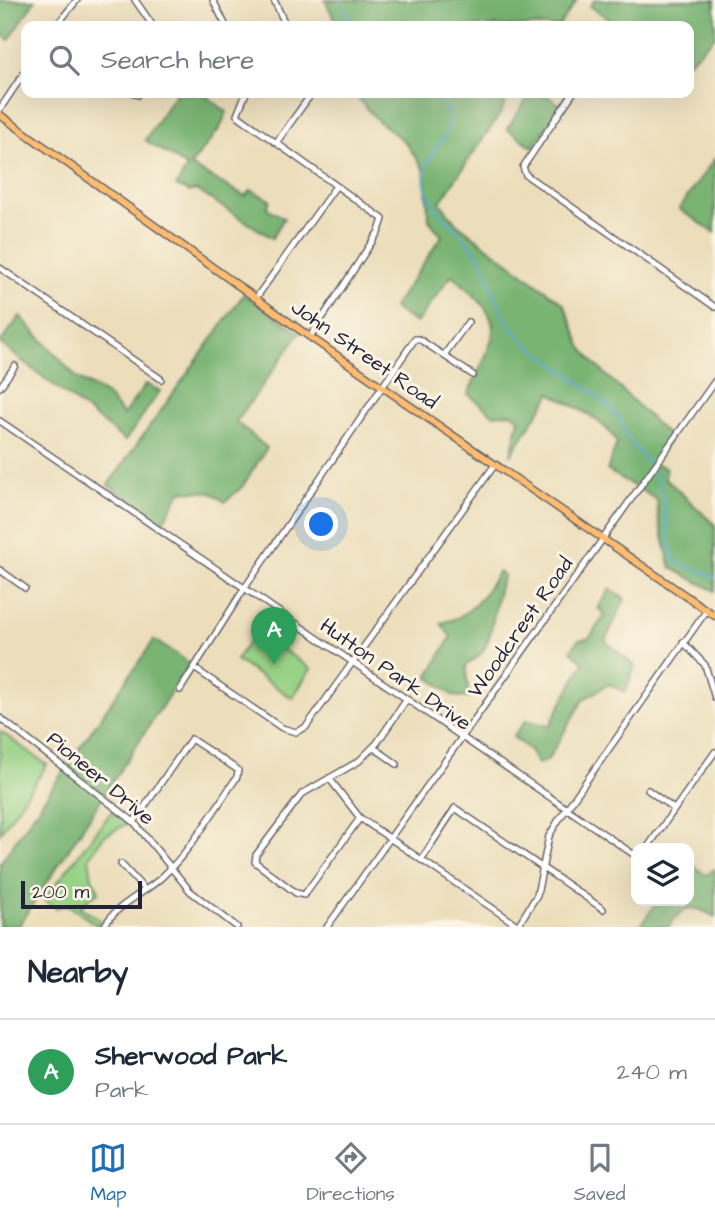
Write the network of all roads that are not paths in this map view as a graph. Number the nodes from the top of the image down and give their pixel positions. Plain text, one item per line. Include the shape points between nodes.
1 (77, 0) edge
2 (135, 0) edge
3 (212, 0) edge
4 (274, 0) edge
5 (60, 21) edge
6 (150, 21) edge
7 (223, 21) edge
8 (284, 21) edge
9 (21, 78) edge
10 (243, 98) edge
11 (308, 98) edge
12 (570, 98) edge
13 (0, 109) edge
14 (0, 114) edge
15 (276, 143) junction
16 (336, 186) junction
17 (0, 268) edge
18 (256, 299) junction
19 (715, 307) edge
20 (468, 323) dead end
21 (310, 337) junction
22 (444, 355) junction
23 (15, 366) dead end
24 (473, 375) dead end
25 (161, 379) dead end
26 (715, 381) edge
27 (0, 387) edge
28 (381, 387) junction
29 (0, 421) edge
30 (494, 466) junction
31 (602, 537) junction
32 (0, 571) edge
33 (25, 588) dead end
34 (244, 589) junction
35 (707, 610) junction
36 (715, 616) edge
37 (683, 642) junction
38 (353, 662) junction
39 (194, 668) junction
40 (180, 690) dead end
41 (715, 698) edge
42 (407, 699) junction
43 (0, 718) edge
44 (461, 738) junction
45 (373, 747) junction
46 (715, 751) edge
47 (397, 764) dead end
48 (329, 778) junction
49 (648, 790) dead end
50 (567, 809) junction
51 (674, 809) junction
52 (360, 818) junction
53 (134, 822) junction
54 (391, 839) junction
55 (650, 843) edge
56 (631, 853) edge
57 (421, 860) junction
58 (121, 864) dead end
59 (543, 866) junction
60 (171, 867) junction
61 (145, 890) junction
62 (603, 909) dead end
63 (519, 926) edge
64 (104, 927) edge
65 (237, 927) edge
66 (327, 927) edge

1 - 5 street
2 - 6 street
3 - 7 street
4 - 8 street
9 - 13 street
10 - 15 street via 236,112
11 - 15 street
12 - 19 street via 523,170
14 - 18 main road, John Street Road
15 - 16 street
16 - 18 street
16 - 21 street via 381,216 382,226
17 - 25 street
18 - 21 main road, John Street Road
20 - 22 street
21 - 28 main road, John Street Road
22 - 24 street
22 - 28 street via 415,339
23 - 27 street
26 - 31 street, Woodcrest Road
28 - 30 main road, John Street Road
28 - 34 street
29 - 34 street, Hutton Park Drive
30 - 31 main road, John Street Road
30 - 38 street
31 - 35 main road, John Street Road
31 - 44 street, Woodcrest Road
32 - 33 street
34 - 38 street, Hutton Park Drive
34 - 39 street
35 - 36 main road, John Street Road
35 - 37 street
37 - 41 street via 705,665
37 - 50 street
38 - 39 street via 313,720 296,732 282,728
38 - 42 street, Hutton Park Drive
39 - 40 street
42 - 44 street, Hutton Park Drive
42 - 45 street
43 - 53 street, Pioneer Drive
44 - 50 street, Hutton Park Drive
44 - 54 street, Woodcrest Road
45 - 47 street
45 - 48 street via 353,767
46 - 51 street
48 - 52 street
48 - 52 street via 295,802 256,855 257,864 304,894
49 - 51 street
50 - 56 street, Hutton Park Drive
50 - 59 street via 549,836
51 - 55 street
52 - 54 street
53 - 60 street, Pioneer Drive
53 - 60 street via 191,739 238,770
54 - 57 street
54 - 66 street, Woodcrest Road
57 - 59 street via 455,808
57 - 63 street
58 - 61 street
59 - 62 street
59 - 63 street via 537,895
60 - 61 street
60 - 65 street, Pioneer Drive via 204,904
61 - 64 street

